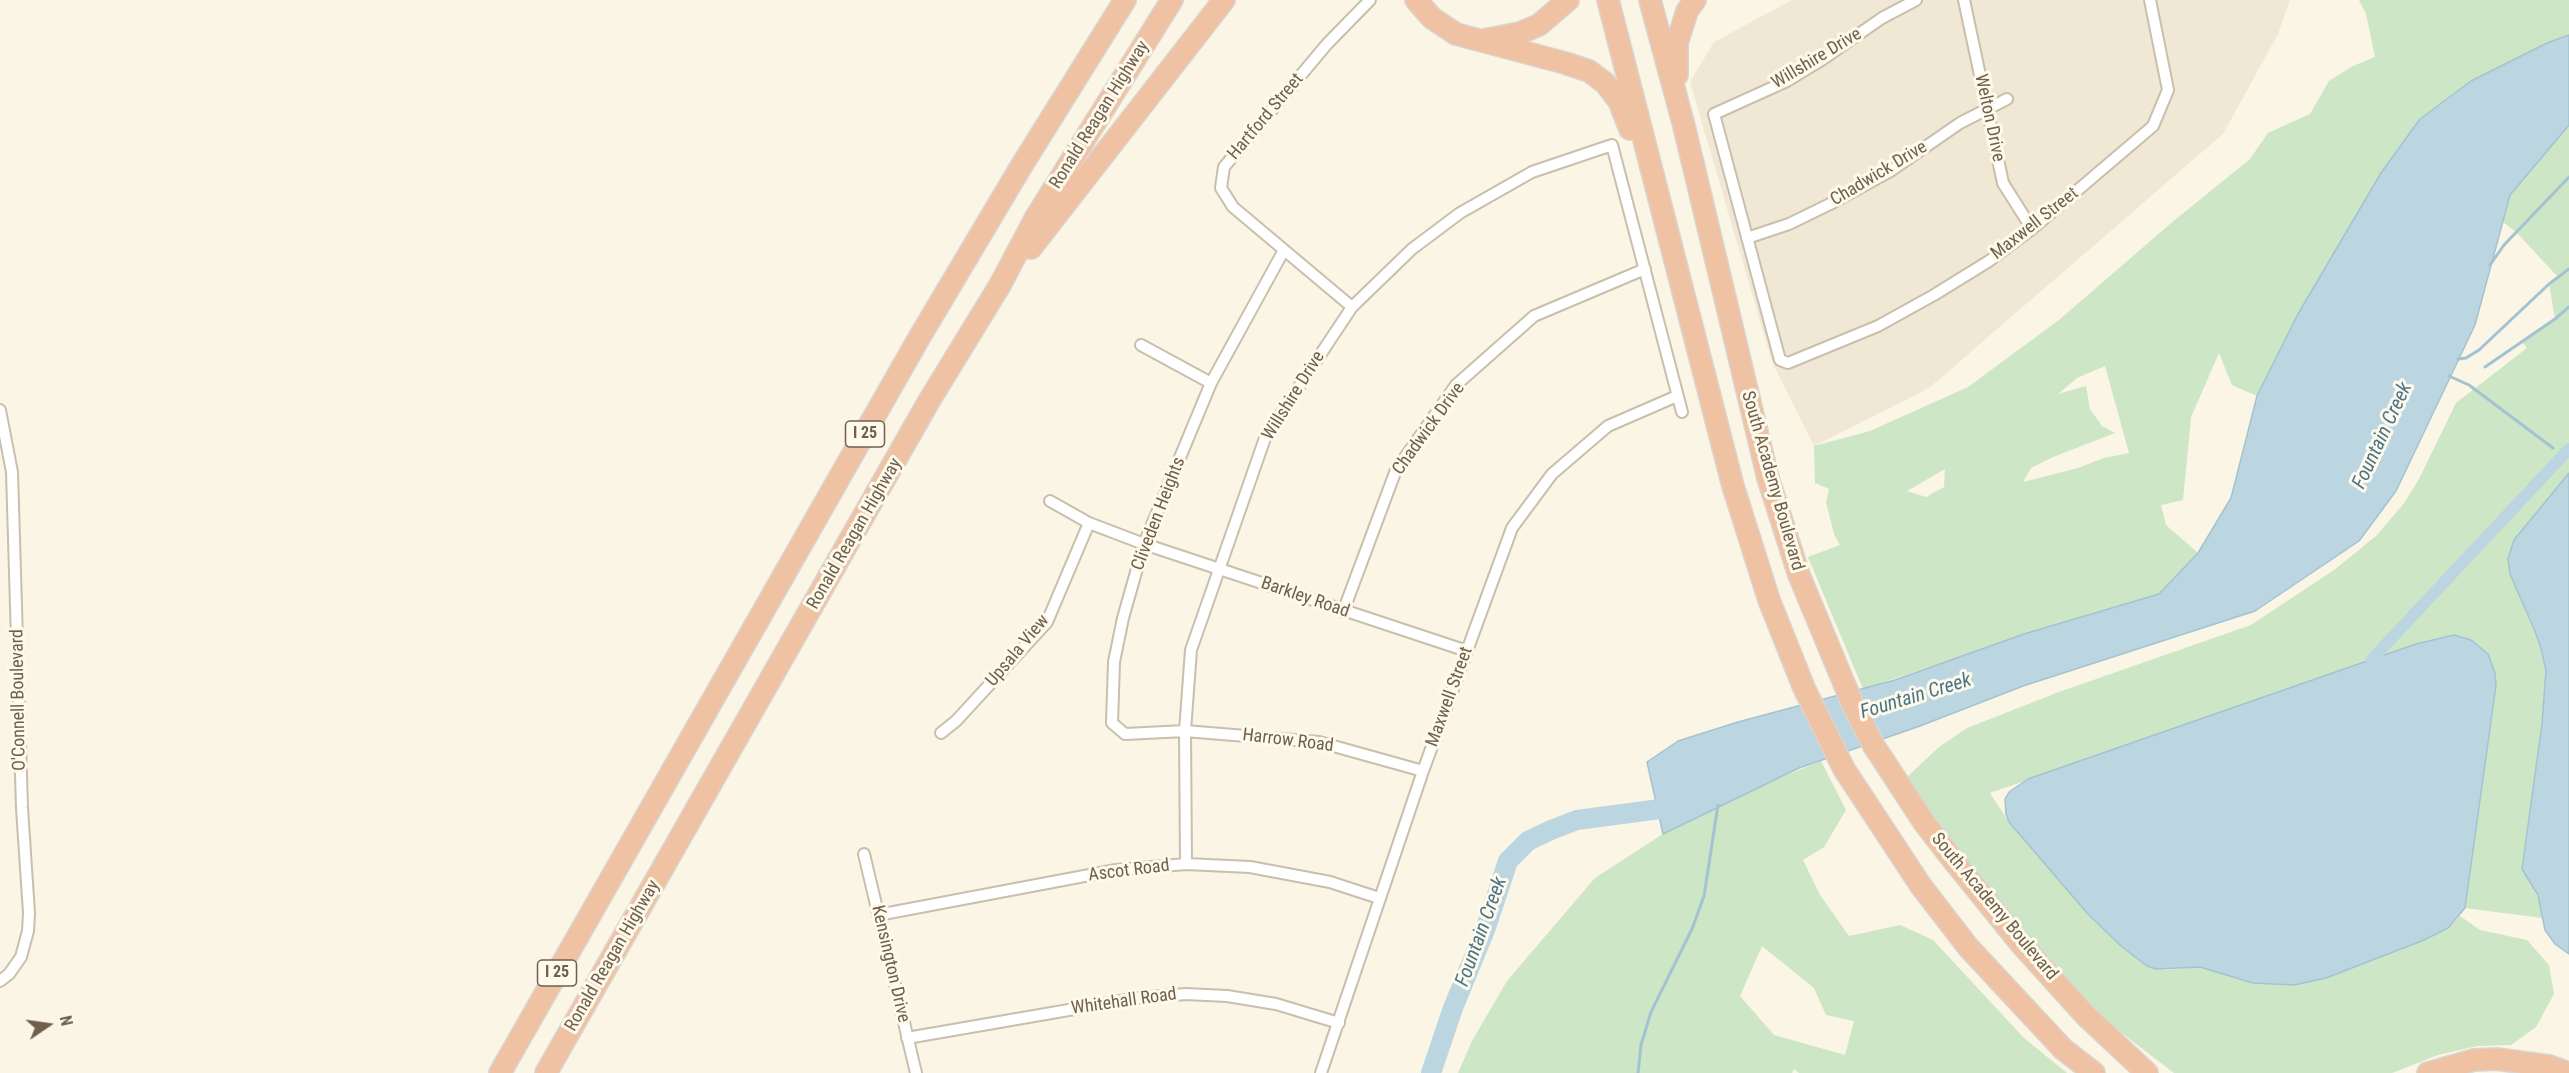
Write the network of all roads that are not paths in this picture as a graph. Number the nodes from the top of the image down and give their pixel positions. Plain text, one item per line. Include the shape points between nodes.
1 (1125, 0) edge
2 (1172, 0) edge
3 (1224, 0) edge
4 (1370, 0) edge
5 (1416, 0) edge
6 (1568, 0) edge
7 (1608, 0) edge
8 (1650, 0) edge
9 (1695, 0) edge
10 (1916, 0) edge
11 (1964, 0) edge
12 (2150, 0) edge
13 (1478, 41) junction
14 (2007, 99) dead end
15 (1987, 110) junction
16 (1684, 126) junction
17 (1658, 193) junction
18 (2032, 229) junction
19 (1746, 238) junction
20 (1284, 250) junction
21 (1645, 269) junction
22 (1000, 285) junction
23 (1352, 307) junction
24 (1141, 345) dead end
25 (1211, 383) junction
26 (1677, 396) junction
27 (0, 410) edge
28 (1682, 412) dead end
29 (1050, 501) dead end
30 (1089, 523) junction
31 (1144, 544) junction
32 (1219, 568) junction
33 (1343, 612) junction
34 (1467, 651) junction
35 (1185, 731) junction
36 (941, 733) dead end
37 (1423, 771) junction
38 (864, 854) dead end
39 (1186, 864) junction
40 (1379, 898) junction
41 (878, 915) junction
42 (0, 981) edge
43 (1340, 1023) junction
44 (907, 1038) junction
45 (2146, 1072) edge
46 (500, 1073) edge
47 (546, 1073) edge
48 (915, 1073) edge
49 (1322, 1073) edge
50 (2094, 1073) edge
51 (2428, 1073) edge
52 (2568, 1073) edge

1 - 46 highway, I 25 via 919,338
2 - 22 highway, Ronald Reagan Highway / I 25 via 1036,217
3 - 22 highway
4 - 20 street, Hartford Street via 1327,44 1224,167 1221,188 1233,207
5 - 13 highway via 1432,18 1456,34
6 - 13 highway via 1539,25
7 - 17 highway, South Academy Boulevard
8 - 16 highway, South Academy Boulevard
9 - 16 highway via 1687,11 1677,43
10 - 19 street, Willshire Drive via 1787,81 1714,114
11 - 15 street, Welton Drive
12 - 18 street, Maxwell Street via 2168,90 2153,126
13 - 17 highway via 1565,63 1589,71 1605,83 1619,101
14 - 15 street, Chadwick Drive
15 - 18 street, Welton Drive via 2002,183
15 - 19 street, Chadwick Drive via 1830,204 1789,224
16 - 45 highway, South Academy Boulevard via 1768,478 1798,575 1853,705 1874,746 1946,851 2086,1016
17 - 50 highway, South Academy Boulevard via 1733,486 1769,600 1808,698 1844,769 1921,886 1968,947 2063,1049
18 - 19 street, Maxwell Street via 1897,316 1788,363 1780,360
20 - 23 street, Hartford Street
20 - 25 street, Cliveden Heights
21 - 23 street, Willshire Drive via 1612,145 1532,172 1460,213 1412,249
21 - 26 street
21 - 33 street, Chadwick Drive via 1534,316 1456,385 1396,470
22 - 47 highway, Ronald Reagan Highway / I 25 via 929,400
23 - 32 street, Willshire Drive via 1265,438
24 - 25 street
25 - 31 street, Cliveden Heights
26 - 28 street
26 - 34 street, Maxwell Street via 1608,426 1552,474 1512,528
27 - 42 street, O'Connell Boulevard via 12,472 29,913 21,957
29 - 30 street, Barkley Road
30 - 31 street, Barkley Road
30 - 36 street, Upsala View via 1047,622 956,722
31 - 32 street, Barkley Road
31 - 35 street, Cliveden Heights via 1114,662 1112,723 1125,734
32 - 33 street, Barkley Road
32 - 35 street, Willshire Drive via 1191,650
33 - 34 street, Barkley Road
34 - 37 street, Maxwell Street
35 - 37 street, Harrow Road via 1319,742
35 - 39 street, Willshire Drive
37 - 40 street, Maxwell Street
38 - 41 street, Kensington Drive
39 - 40 street, Ascot Road via 1250,867 1330,882
39 - 41 street, Ascot Road via 1116,870
40 - 43 street, Maxwell Street
41 - 44 street, Kensington Drive
43 - 44 street, Whitehall Road via 1276,1004 1186,994 1138,998
43 - 49 street, Maxwell Street
44 - 48 street, Kensington Drive
51 - 52 highway via 2474,1060 2496,1059 2549,1066

